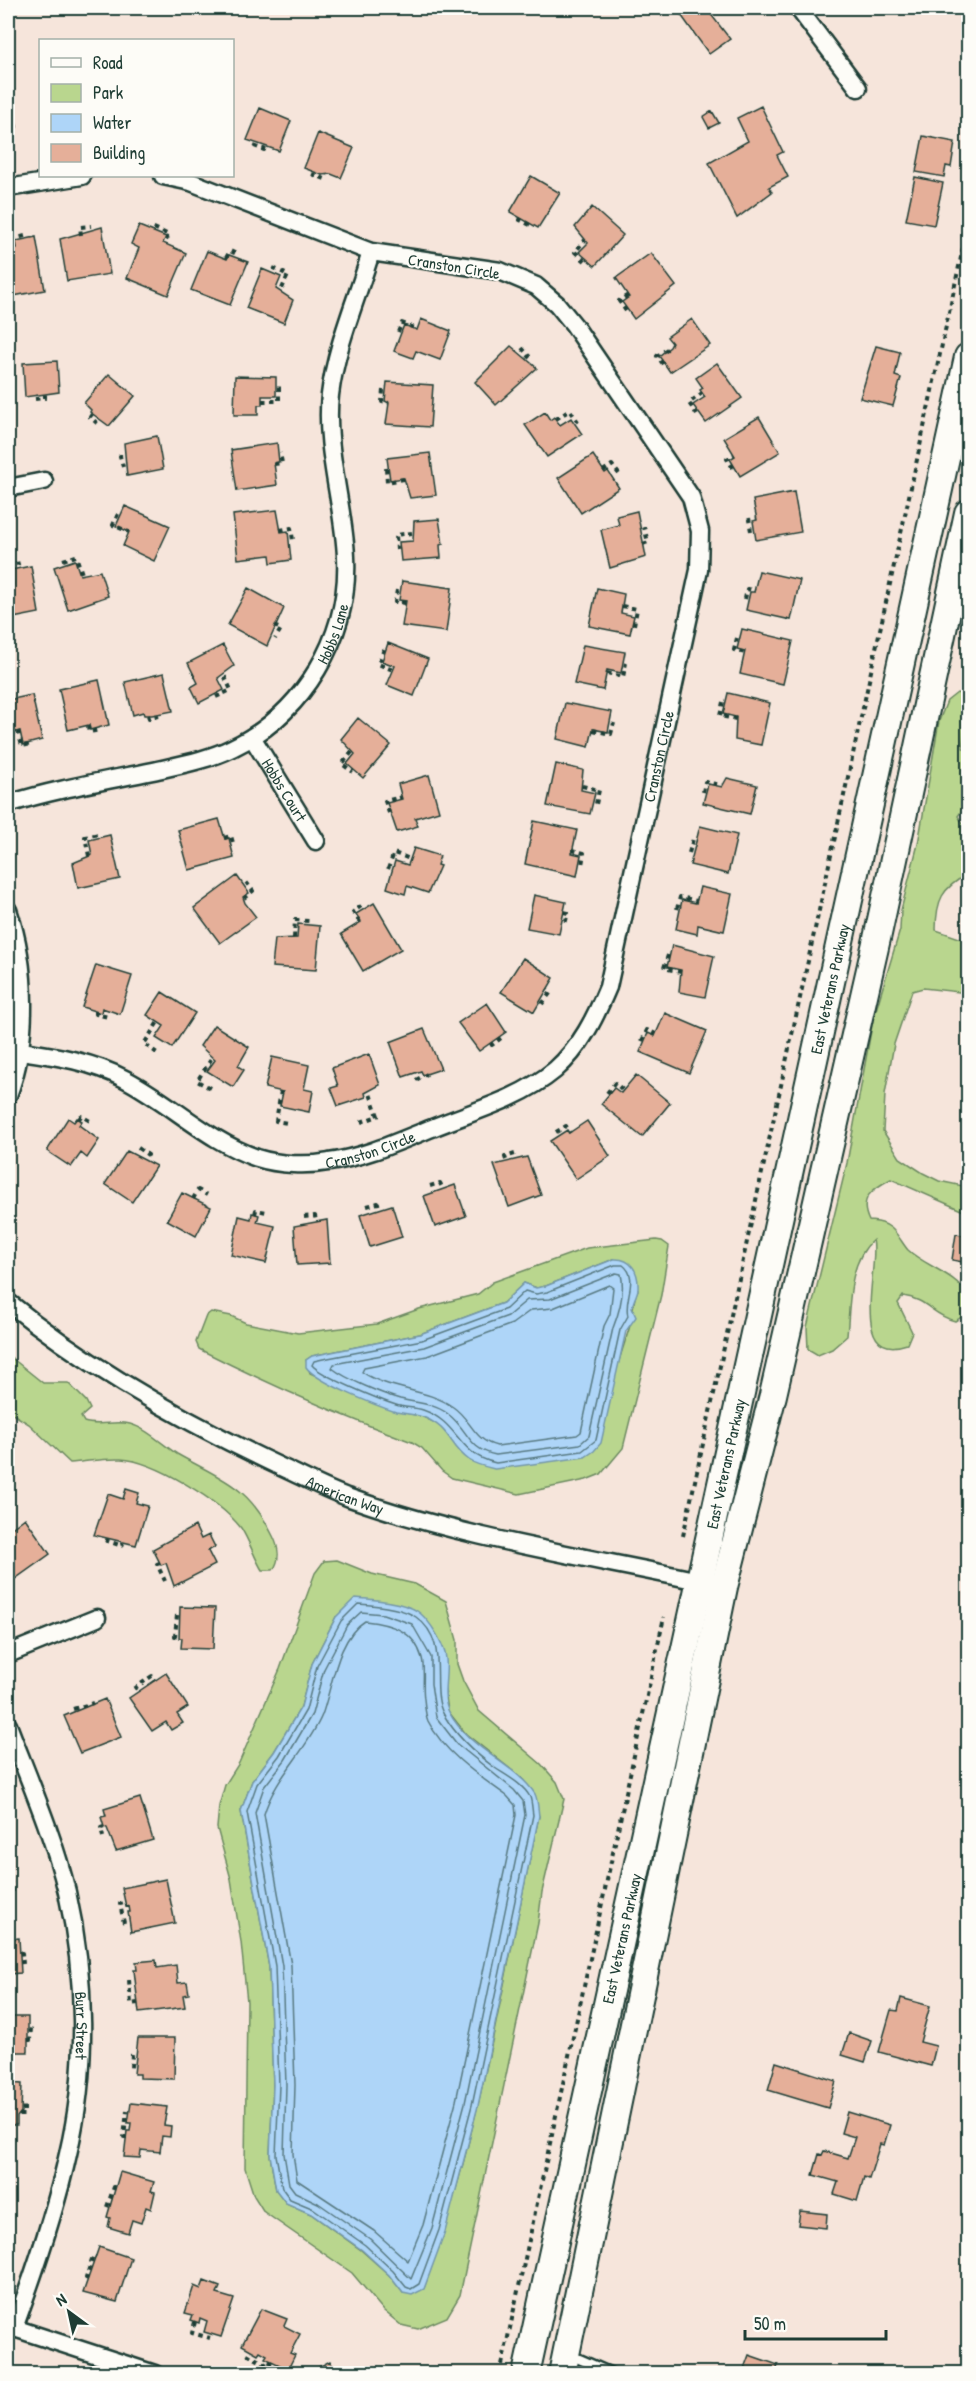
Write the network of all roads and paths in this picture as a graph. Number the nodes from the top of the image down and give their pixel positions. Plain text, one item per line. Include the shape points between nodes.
1 (798, 8) edge
2 (858, 88) dead end
3 (254, 146) dead end
4 (266, 146) dead end
5 (312, 174) dead end
6 (327, 175) dead end
7 (76, 177) edge
8 (168, 177) edge
9 (8, 188) edge
10 (521, 218) dead end
11 (91, 225) dead end
12 (530, 225) dead end
13 (969, 225) edge
14 (154, 228) dead end
15 (81, 235) dead end
16 (25, 236) dead end
17 (585, 240) dead end
18 (164, 244) dead end
19 (15, 249) dead end
20 (371, 252) junction
21 (239, 255) dead end
22 (226, 258) dead end
23 (585, 261) dead end
24 (273, 268) dead end
25 (281, 291) dead end
26 (628, 295) dead end
27 (626, 311) dead end
28 (417, 329) dead end
29 (398, 332) dead end
30 (670, 347) dead end
31 (522, 348) dead end
32 (969, 357) edge
33 (527, 358) dead end
34 (663, 364) dead end
35 (279, 385) dead end
36 (383, 390) dead end
37 (45, 393) dead end
38 (702, 393) dead end
39 (34, 399) dead end
40 (262, 401) dead end
41 (389, 403) dead end
42 (92, 414) dead end
43 (697, 415) dead end
44 (556, 419) dead end
45 (579, 423) dead end
46 (98, 424) dead end
47 (280, 453) dead end
48 (734, 455) dead end
49 (123, 456) dead end
50 (274, 464) dead end
51 (123, 467) dead end
52 (386, 468) dead end
53 (733, 468) dead end
54 (603, 471) dead end
55 (619, 474) dead end
56 (404, 479) dead end
57 (44, 481) dead end
58 (8, 488) edge
59 (969, 513) edge
60 (118, 514) dead end
61 (756, 519) dead end
62 (644, 527) dead end
63 (280, 530) dead end
64 (751, 531) dead end
65 (129, 532) dead end
66 (412, 534) dead end
67 (293, 540) dead end
68 (643, 544) dead end
69 (397, 550) dead end
70 (63, 560) dead end
71 (20, 563) dead end
72 (82, 574) dead end
73 (12, 585) dead end
74 (397, 590) dead end
75 (755, 591) dead end
76 (745, 599) dead end
77 (406, 603) dead end
78 (622, 606) dead end
79 (274, 626) dead end
80 (634, 626) dead end
81 (736, 638) dead end
82 (275, 639) dead end
83 (384, 649) dead end
84 (745, 653) dead end
85 (626, 663) dead end
86 (393, 670) dead end
87 (607, 673) dead end
88 (224, 675) dead end
89 (216, 697) dead end
90 (723, 702) dead end
91 (148, 714) dead end
92 (163, 715) dead end
93 (736, 719) dead end
94 (614, 723) dead end
95 (88, 726) dead end
96 (100, 730) dead end
97 (593, 730) dead end
98 (18, 731) dead end
99 (252, 737) junction
100 (32, 744) dead end
101 (352, 752) dead end
102 (353, 772) dead end
103 (722, 785) dead end
104 (582, 786) dead end
105 (703, 792) dead end
106 (401, 796) dead end
107 (8, 804) edge
108 (596, 804) dead end
109 (389, 813) dead end
110 (99, 834) dead end
111 (224, 838) dead end
112 (697, 840) dead end
113 (316, 841) dead end
114 (234, 846) dead end
115 (572, 850) dead end
116 (689, 853) dead end
117 (89, 855) dead end
118 (411, 859) dead end
119 (582, 865) dead end
120 (388, 869) dead end
121 (246, 882) dead end
122 (244, 898) dead end
123 (697, 901) dead end
124 (364, 904) dead end
125 (677, 909) dead end
126 (8, 910) edge
127 (564, 912) dead end
128 (309, 921) dead end
129 (360, 922) dead end
130 (565, 924) dead end
131 (294, 938) dead end
132 (668, 955) dead end
133 (681, 972) dead end
134 (547, 989) dead end
135 (542, 1004) dead end
136 (96, 1011) dead end
137 (108, 1017) dead end
138 (158, 1022) dead end
139 (656, 1034) dead end
140 (501, 1038) dead end
141 (642, 1041) dead end
142 (491, 1043) dead end
143 (21, 1052) junction
144 (157, 1053) dead end
145 (212, 1058) dead end
146 (427, 1074) dead end
147 (416, 1080) dead end
148 (210, 1088) dead end
149 (281, 1091) dead end
150 (369, 1091) dead end
151 (624, 1091) dead end
152 (607, 1093) dead end
153 (8, 1095) edge
154 (80, 1119) dead end
155 (90, 1121) dead end
156 (361, 1122) dead end
157 (288, 1123) dead end
158 (556, 1132) dead end
159 (570, 1132) dead end
160 (138, 1148) dead end
161 (515, 1154) dead end
162 (145, 1159) dead end
163 (507, 1160) dead end
164 (430, 1186) dead end
165 (443, 1189) dead end
166 (207, 1195) dead end
167 (193, 1199) dead end
168 (367, 1206) dead end
169 (379, 1209) dead end
170 (267, 1212) dead end
171 (255, 1214) dead end
172 (304, 1217) dead end
173 (315, 1221) dead end
174 (8, 1302) edge
175 (683, 1536) dead end
176 (105, 1540) dead end
177 (123, 1543) dead end
178 (160, 1563) dead end
179 (165, 1581) dead end
180 (698, 1581) junction
181 (724, 1587) junction
182 (177, 1615) dead end
183 (664, 1617) dead end
184 (97, 1618) dead end
185 (179, 1636) dead end
186 (8, 1654) edge
187 (155, 1681) dead end
188 (134, 1689) dead end
189 (93, 1703) dead end
190 (73, 1709) dead end
191 (8, 1725) edge
192 (104, 1827) dead end
193 (103, 1837) dead end
194 (8, 1881) edge
195 (13, 1892) dead end
196 (125, 1903) dead end
197 (124, 1923) dead end
198 (20, 1953) dead end
199 (23, 1964) dead end
200 (129, 1980) dead end
201 (138, 2003) dead end
202 (31, 2028) dead end
203 (28, 2040) dead end
204 (132, 2054) dead end
205 (134, 2068) dead end
206 (24, 2103) dead end
207 (127, 2111) dead end
208 (19, 2115) dead end
209 (127, 2137) dead end
210 (116, 2187) dead end
211 (107, 2207) dead end
212 (93, 2256) dead end
213 (88, 2279) dead end
214 (195, 2322) dead end
215 (11, 2327) edge
216 (210, 2338) dead end
217 (247, 2354) dead end
218 (272, 2361) dead end
219 (565, 2364) edge
220 (155, 2373) edge
221 (500, 2373) edge
222 (526, 2373) edge
223 (614, 2373) edge

1 - 2 street
3 - 4 path via 264,150
5 - 6 path via 325,179
7 - 9 street
8 - 20 street, Cranston Circle via 191,182
10 - 12 path
11 - 15 path via 80,227
13 - 175 path
14 - 18 path via 169,235
16 - 19 path via 13,238
17 - 23 path via 574,252
20 - 99 street, Hobbs Lane via 339,345 330,397 346,559 342,612 327,655 311,680 296,700
20 - 143 street, Cranston Circle via 500,271 536,286 551,298 574,325 688,491 697,518 699,570 608,987 591,1027 554,1070 520,1094 362,1154 310,1165 258,1159 214,1138 125,1078 95,1066
21 - 22 path via 230,250
24 - 25 path via 288,275
26 - 27 path via 619,301
28 - 29 path via 402,323
30 - 34 path via 657,356
31 - 33 path
32 - 180 main road, East Veterans Parkway
35 - 40 path via 279,401
36 - 41 path via 382,402
37 - 39 path via 45,398
38 - 43 path via 689,403
42 - 46 path via 90,417
44 - 45 path via 570,410
47 - 50 path via 282,463
48 - 53 path via 728,459
49 - 51 path
52 - 56 path via 387,482
54 - 55 path via 612,465
57 - 58 street
59 - 181 main road, East Veterans Parkway via 773,1395
60 - 65 path via 113,525
61 - 64 path via 749,520
62 - 68 path via 648,542
63 - 67 path via 291,528
66 - 69 path via 396,535
70 - 72 path via 76,556
71 - 73 path via 8,566
74 - 77 path via 395,602
75 - 76 path via 747,589
78 - 80 path via 637,609
79 - 82 path via 281,630
81 - 84 path via 734,650
83 - 86 path via 378,664
85 - 87 path via 623,677
88 - 89 path via 231,690
90 - 93 path via 720,716
91 - 92 path via 149,718
94 - 97 path via 611,734
95 - 96 path via 89,732
98 - 100 path via 22,746
99 - 107 street, Hobbs Lane via 206,758
99 - 113 street, Hobbs Court
101 - 102 path via 342,764
103 - 105 path via 705,782
104 - 108 path via 599,790
106 - 109 path via 385,801
110 - 117 path via 85,837
111 - 114 path via 231,836
112 - 116 path via 693,839
115 - 119 path via 584,853
118 - 120 path via 394,853
121 - 122 path via 253,891
123 - 125 path via 680,897
124 - 129 path via 353,912
126 - 143 street via 18,954
127 - 130 path via 568,913
128 - 131 path via 296,920
132 - 133 path via 664,968
134 - 135 path via 551,992
136 - 137 path
138 - 144 path via 144,1044
139 - 141 path via 647,1030
140 - 142 path
143 - 153 street
145 - 148 path via 197,1081
146 - 147 path
149 - 157 path via 276,1121
150 - 156 path via 378,1116
151 - 152 path via 615,1083
154 - 155 path via 81,1116
158 - 159 path via 566,1126
160 - 162 path via 148,1155
161 - 163 path via 505,1157
164 - 165 path via 440,1183
166 - 167 path via 198,1190
168 - 169 path via 378,1203
170 - 171 path via 256,1210
172 - 173 path via 315,1216
174 - 180 street, American Way via 37,1326 152,1400 349,1498 471,1532
176 - 177 path via 122,1546
178 - 179 path via 157,1564
180 - 181 street, American Way
180 - 222 main road, East Veterans Parkway
181 - 219 main road, East Veterans Parkway
182 - 185 path via 175,1636
183 - 221 path
184 - 186 street
187 - 188 path via 152,1676
189 - 190 path
191 - 215 street, Burr Street via 64,1881 81,1986 81,2064 69,2153 45,2239
192 - 193 path via 100,1828
194 - 195 path
196 - 197 path via 120,1904
198 - 199 path
200 - 201 path via 131,2004
202 - 203 path
204 - 205 path
206 - 208 path via 24,2115
207 - 209 path
210 - 211 path
212 - 213 path
214 - 216 path via 192,2333
215 - 220 street
217 - 218 path via 269,2366
219 - 223 lane

